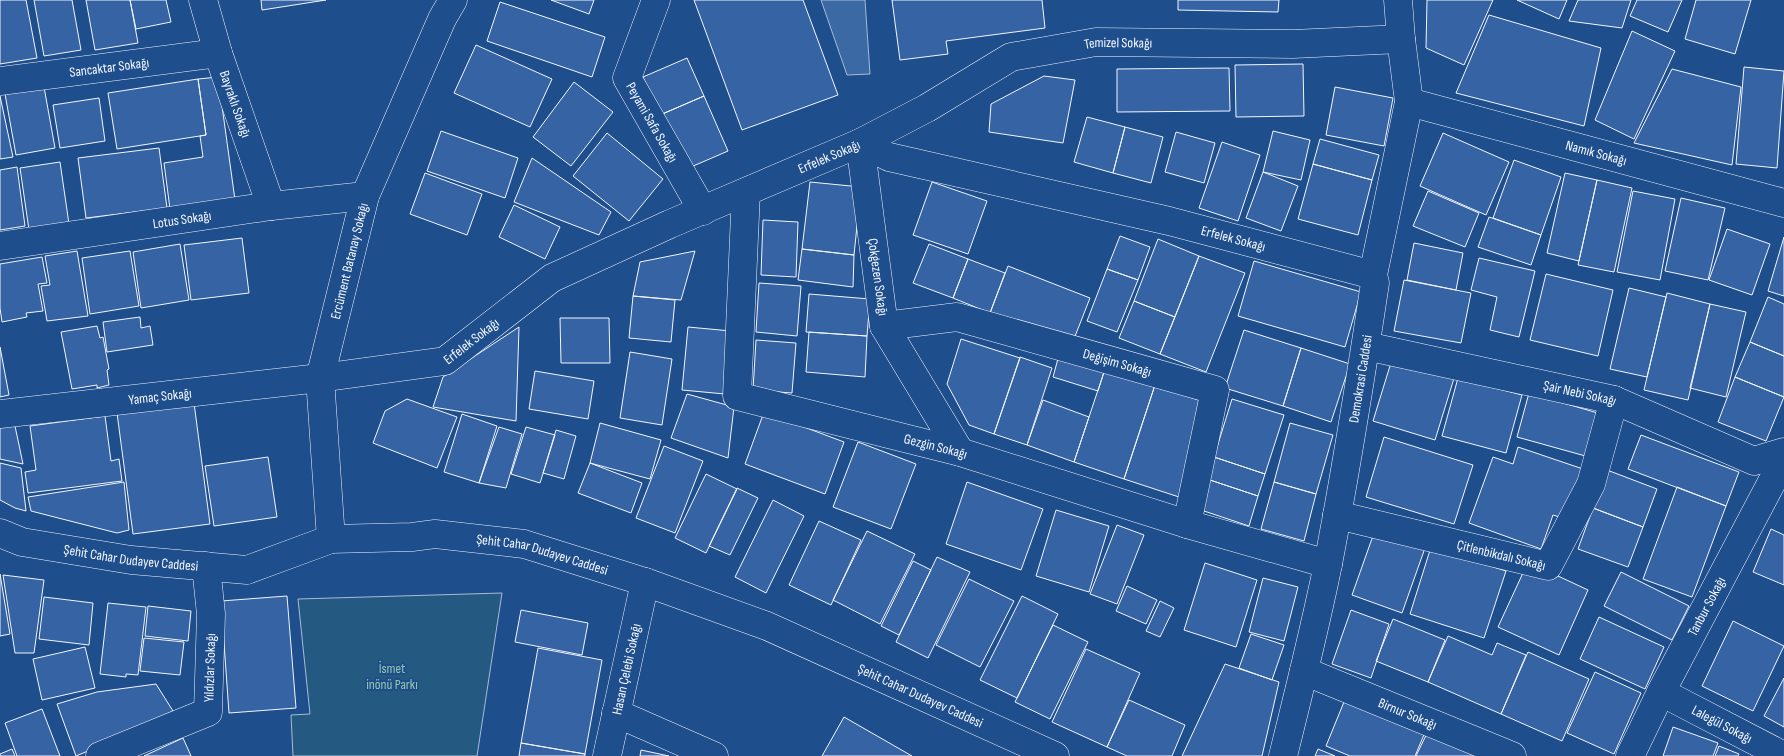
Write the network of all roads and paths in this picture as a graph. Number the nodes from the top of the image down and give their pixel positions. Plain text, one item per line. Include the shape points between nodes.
1 (203, 0) edge
2 (453, 0) edge
3 (656, 0) edge
4 (1398, 0) edge
5 (1401, 39) junction
6 (218, 53) junction
7 (0, 81) edge
8 (1409, 102) junction
9 (860, 142) junction
10 (746, 192) junction
11 (365, 196) junction
12 (1784, 203) edge
13 (271, 206) junction
14 (703, 211) junction
15 (0, 246) edge
16 (1373, 275) junction
17 (884, 326) junction
18 (1366, 346) junction
19 (320, 378) junction
20 (1614, 400) junction
21 (0, 414) edge
22 (960, 452) junction
23 (1784, 452) edge
24 (1784, 459) edge
25 (1336, 515) junction
26 (1187, 524) junction
27 (331, 539) junction
28 (7, 540) edge
29 (1328, 564) junction
30 (206, 566) junction
31 (645, 582) junction
32 (1304, 671) junction
33 (1660, 692) junction
34 (616, 712) junction
35 (100, 756) edge
36 (607, 756) edge
37 (714, 756) edge
38 (1055, 756) edge
39 (1283, 756) edge
40 (1512, 756) edge
41 (1630, 756) edge
42 (1784, 756) edge

1 - 6 street, Bayraklı Sokağı
2 - 11 street, Ercüment Batanay Sokağı
3 - 14 street, Peyami Safa Sokağı via 627,78
4 - 5 street, Demokrasi Caddesi
5 - 8 street, Demokrasi Caddesi
5 - 9 street, Temizel Sokağı via 1292,44 1096,42 1011,57 926,108
6 - 7 street, Sancaktar Sokağı
6 - 13 street, Bayraklı Sokağı
8 - 12 street, Namık Sokağı
8 - 16 street, Demokrasi Caddesi
9 - 10 street, Erfelek Sokağı
9 - 16 street, Erfelek Sokağı via 889,157 1169,221
9 - 17 street, Çokgezen Sokağı
10 - 14 street, Erfelek Sokağı
10 - 22 street, Gezgin Sokağı via 737,396
11 - 13 street, Lotus Sokağı
11 - 19 street, Ercüment Batanay Sokağı
13 - 15 street, Lotus Sokağı
14 - 19 street, Erfelek Sokağı via 552,278 445,361
16 - 18 street, Demokrasi Caddesi via 1375,283
17 - 22 street, Çokgezen Sokağı
17 - 26 street, Değişim Sokağı via 957,317 1215,390
18 - 20 street, Şair Nebi Sokağı
18 - 25 street, Demokrasi Caddesi
19 - 21 street, Yamaç Sokağı
19 - 27 street, Ercüment Batanay Sokağı
20 - 23 street, Şair Nebi Sokağı via 1754,461
20 - 25 street, Çitlenbikdalı Sokağı via 1591,484 1548,566
22 - 26 street, Gezgin Sokağı
24 - 33 street, Tanbur Sokağı
25 - 29 street, Demokrasi Caddesi
26 - 29 street, Gezgin Sokağı
27 - 30 street, Şehit Cahar Dudayev Caddesi via 247,570
27 - 31 street, Şehit Cahar Dudayev Caddesi via 435,534 524,544
28 - 30 street, Şehit Cahar Dudayev Caddesi via 131,560
29 - 32 street, Demokrasi Caddesi
30 - 35 street, Yıldızlar Sokağı via 212,614 208,712
31 - 34 street, Hasan Çelebi Sokağı
31 - 38 street, Şehit Cahar Dudayev Caddesi via 766,626
32 - 39 street, Demokrasi Caddesi
32 - 40 street, Birnur Sokağı
33 - 41 street, Tanbur Sokağı
33 - 42 street, Lalegül Sokağı
34 - 36 street, Hasan Çelebi Sokağı
34 - 37 street

